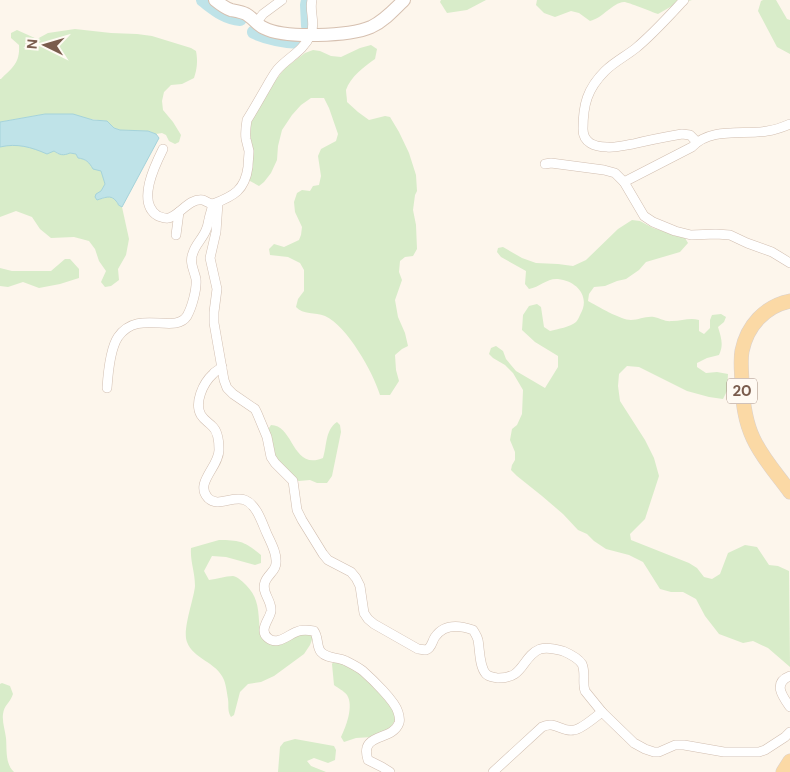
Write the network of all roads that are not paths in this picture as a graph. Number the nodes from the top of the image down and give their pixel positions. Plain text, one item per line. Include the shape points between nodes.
1 (214, 0) edge
2 (282, 0) edge
3 (312, 0) edge
4 (404, 0) edge
5 (684, 0) edge
6 (256, 23) junction
7 (310, 35) junction
8 (790, 124) edge
9 (697, 142) junction
10 (163, 148) dead end
11 (545, 164) dead end
12 (624, 182) junction
13 (216, 203) junction
14 (179, 212) junction
15 (176, 234) dead end
16 (790, 263) edge
17 (790, 301) edge
18 (222, 368) junction
19 (107, 388) dead end
20 (790, 492) edge
21 (790, 676) edge
22 (790, 707) edge
23 (602, 712) junction
24 (790, 732) edge
25 (790, 761) edge
26 (390, 772) edge
27 (493, 772) edge
28 (783, 772) edge

1 - 6 street via 246,14
2 - 6 street
3 - 7 street via 313,28
4 - 7 street via 372,26 350,33
5 - 9 street via 645,40 606,70 597,81 585,103 582,134 586,142 608,148 682,134 690,135
6 - 7 street via 276,32
7 - 13 street via 299,51 276,71 247,120 245,129 249,152 243,184 238,192
8 - 9 street via 769,131 717,134
9 - 12 street
10 - 14 street via 150,180 148,200 153,213 164,218
11 - 12 street via 604,170 615,173
12 - 16 street via 644,216 654,222 690,235 730,234
13 - 14 street via 197,200
13 - 18 street via 216,232 210,258 217,289 214,322
13 - 19 street via 208,228 192,254 196,286 188,315 179,322 144,322 128,326 115,344
14 - 15 street
17 - 20 main road, 20 via 780,303 755,321 742,350 741,368 743,407 753,439
18 - 23 street via 228,388 257,413 271,457 293,481 297,510 323,554 356,578 364,613 374,624 426,650 444,629 472,630 478,638 484,672 494,678 516,673 541,649 569,653 583,666 585,691
18 - 26 street via 206,381 199,401 201,415 216,430 219,442 219,456 205,481 205,492 212,501 245,500 256,511 276,554 274,570 265,582 264,591 271,611 265,624 267,638 278,640 297,631 314,631 321,652 362,669 398,710 395,729 375,739 366,749 368,760
21 - 22 street via 784,679 780,691
23 - 24 street via 634,743 654,752 675,745 724,752 759,752
23 - 27 street via 571,731 551,724 542,727
25 - 28 main road

